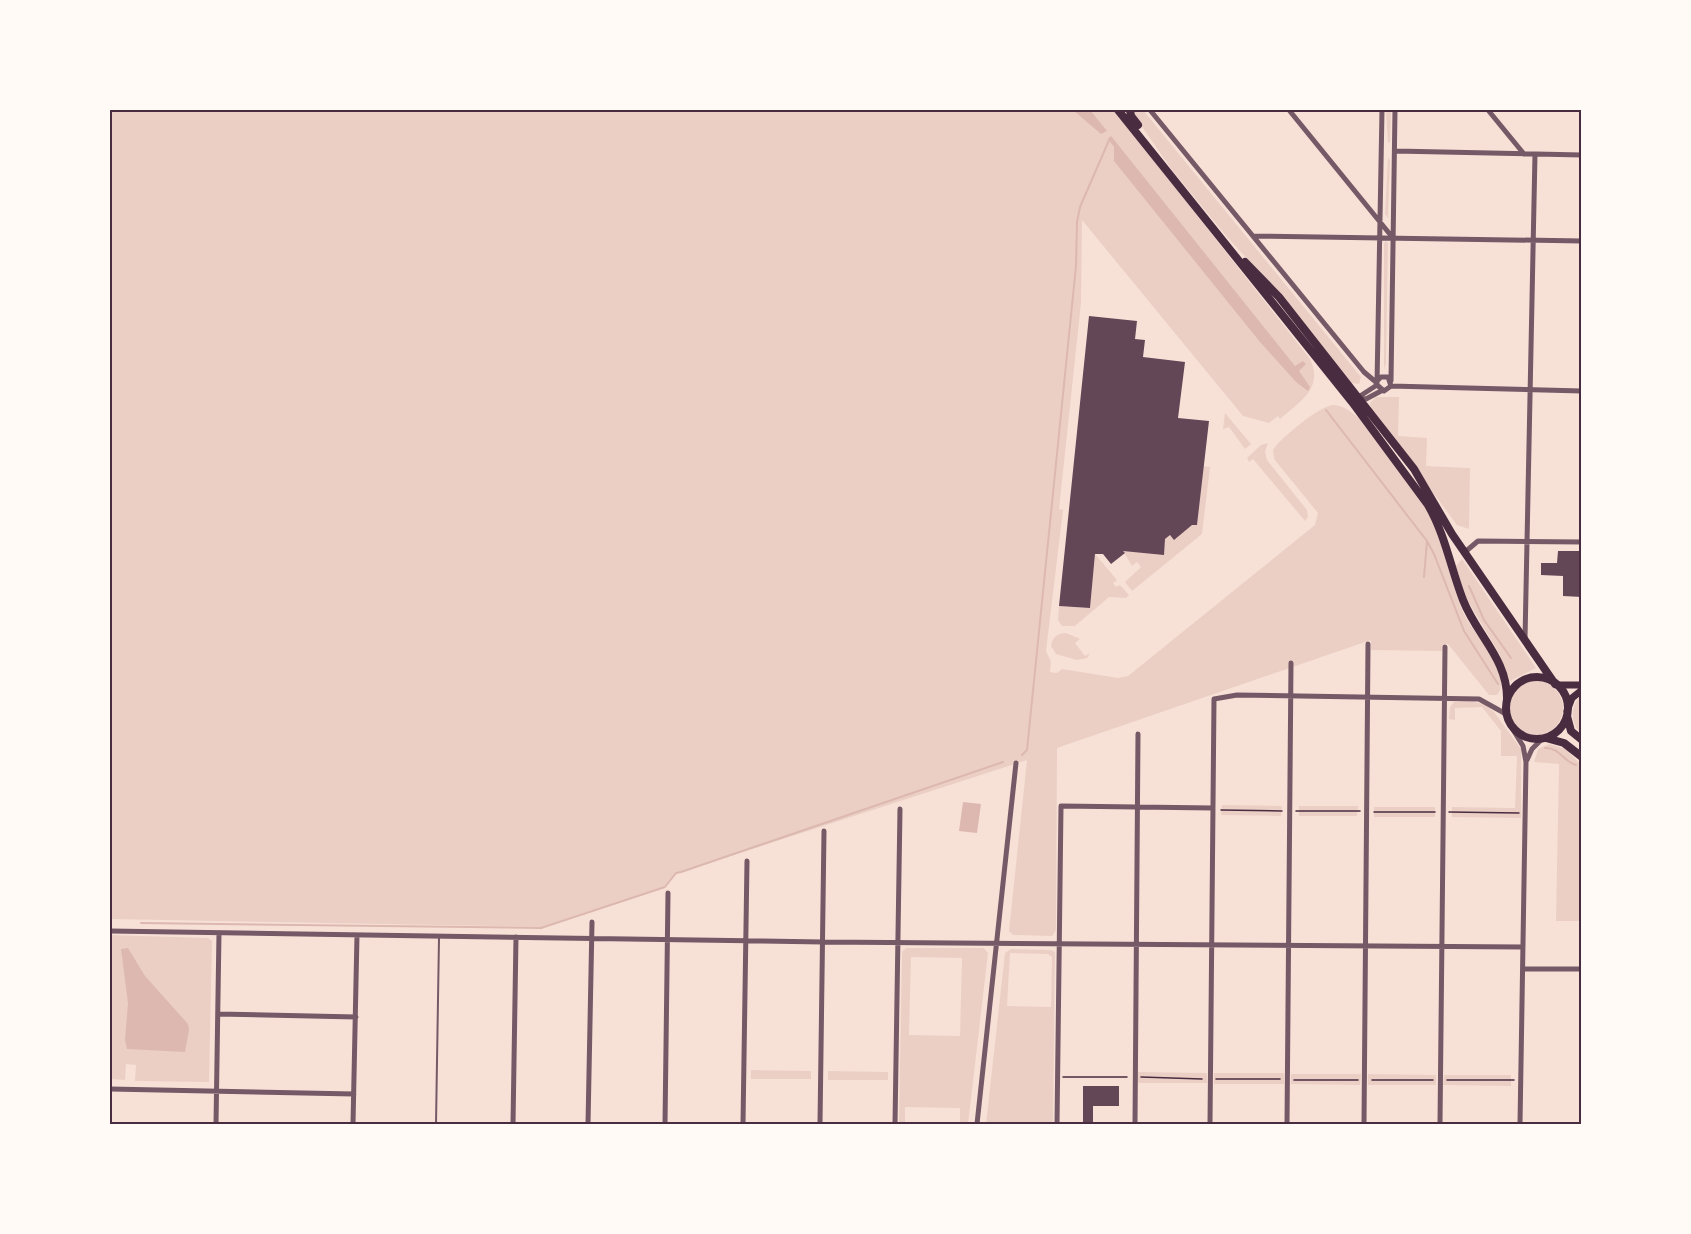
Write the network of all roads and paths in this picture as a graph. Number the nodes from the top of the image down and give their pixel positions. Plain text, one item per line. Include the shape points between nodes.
1 (1119, 110) edge
2 (1150, 110) edge
3 (1289, 110) edge
4 (1382, 110) edge
5 (1395, 110) edge
6 (1488, 110) edge
7 (1130, 111) edge
8 (1395, 151) junction
9 (1524, 154) junction
10 (1535, 154) junction
11 (1581, 155) edge
12 (1168, 170) junction
13 (1380, 222) junction
14 (1253, 236) junction
15 (1380, 238) junction
16 (1393, 238) junction
17 (1533, 240) junction
18 (1581, 241) edge
19 (1377, 383) junction
20 (1391, 383) junction
21 (1530, 389) junction
22 (1381, 391) junction
23 (1581, 391) edge
24 (1355, 400) junction
25 (1528, 541) junction
26 (1581, 542) edge
27 (1465, 552) junction
28 (1450, 560) junction
29 (1525, 639) junction
30 (1368, 644) dead end
31 (1445, 647) dead end
32 (1291, 663) dead end
33 (1556, 684) junction
34 (1581, 685) edge
35 (1581, 690) edge
36 (1291, 697) junction
37 (1368, 698) junction
38 (1445, 699) junction
39 (1507, 700) junction
40 (1567, 712) junction
41 (1506, 714) junction
42 (1512, 728) junction
43 (1138, 734) dead end
44 (1544, 738) junction
45 (1581, 740) edge
46 (1581, 757) edge
47 (1526, 762) junction
48 (1016, 763) dead end
49 (1137, 807) junction
50 (1213, 808) junction
51 (900, 810) dead end
52 (824, 831) dead end
53 (747, 861) dead end
54 (668, 893) dead end
55 (592, 922) dead end
56 (110, 931) edge
57 (219, 933) junction
58 (357, 935) junction
59 (439, 936) junction
60 (516, 937) junction
61 (592, 938) junction
62 (668, 939) junction
63 (746, 940) junction
64 (824, 942) junction
65 (898, 942) junction
66 (997, 942) junction
67 (1060, 943) junction
68 (1136, 944) junction
69 (1212, 944) junction
70 (1289, 945) junction
71 (1364, 946) junction
72 (1442, 947) junction
73 (1523, 947) junction
74 (1523, 969) junction
75 (1581, 969) edge
76 (218, 1014) junction
77 (356, 1017) junction
78 (110, 1089) edge
79 (216, 1091) junction
80 (354, 1094) junction
81 (216, 1125) edge
82 (353, 1125) edge
83 (436, 1125) edge
84 (513, 1125) edge
85 (588, 1125) edge
86 (665, 1125) edge
87 (743, 1125) edge
88 (820, 1125) edge
89 (895, 1125) edge
90 (977, 1125) edge
91 (1057, 1125) edge
92 (1135, 1125) edge
93 (1210, 1125) edge
94 (1287, 1125) edge
95 (1364, 1125) edge
96 (1440, 1125) edge
97 (1520, 1125) edge

1 - 7 highway
1 - 12 highway
2 - 14 street
3 - 13 street
4 - 13 street
5 - 8 street
6 - 9 street
7 - 12 highway
8 - 9 street
8 - 16 street
9 - 10 street
10 - 11 street
10 - 17 street
12 - 24 highway via 1226,243 1275,293
13 - 15 street
13 - 16 street
14 - 15 street
14 - 19 street
15 - 16 street
15 - 19 street
16 - 17 street
16 - 20 street
17 - 18 street
17 - 21 street
19 - 20 street via 1383,376
19 - 22 street
19 - 24 street
20 - 21 street
20 - 22 street via 1386,391
21 - 23 street
21 - 25 street
22 - 24 street
24 - 27 highway via 1418,474
24 - 28 highway via 1428,505
25 - 26 street
25 - 27 street via 1478,541
25 - 29 street
27 - 28 highway via 1458,552
27 - 29 highway
28 - 39 highway via 1467,609 1503,669
29 - 33 highway
30 - 37 street
31 - 38 street
32 - 36 street
33 - 34 main road
33 - 39 highway via 1529,678 1515,686
33 - 40 highway via 1564,694
35 - 40 main road via 1572,698
36 - 37 street
36 - 50 street via 1214,699
36 - 70 street
37 - 38 street
37 - 71 street
38 - 41 street via 1483,700
38 - 72 street
39 - 41 highway
40 - 44 highway via 1558,730
40 - 45 highway via 1572,731
41 - 42 highway
42 - 44 highway via 1528,738
42 - 47 street via 1523,746
43 - 49 street
44 - 46 highway via 1564,743
44 - 47 street
47 - 73 street
48 - 66 street
49 - 50 street
49 - 67 street via 1061,806
49 - 68 street
50 - 69 street
51 - 65 street
52 - 64 street
53 - 63 street
54 - 62 street
55 - 61 street
56 - 57 street
57 - 58 street
57 - 76 street
58 - 59 street
58 - 77 street
59 - 60 street
59 - 83 lane
60 - 61 street
60 - 84 street
61 - 62 street
61 - 85 street
62 - 63 street
62 - 86 street
63 - 64 street
63 - 87 street
64 - 65 street
64 - 88 street
65 - 66 street
65 - 89 street
66 - 67 street
66 - 90 street
67 - 68 street
67 - 91 street
68 - 69 street
68 - 92 street
69 - 70 street
69 - 93 street
70 - 71 street
70 - 94 street
71 - 72 street
71 - 95 street
72 - 73 street
72 - 96 street
73 - 74 street
74 - 75 street
74 - 97 street
76 - 77 street
76 - 79 street
77 - 80 street
78 - 79 street
79 - 80 street
79 - 81 street
80 - 82 street

